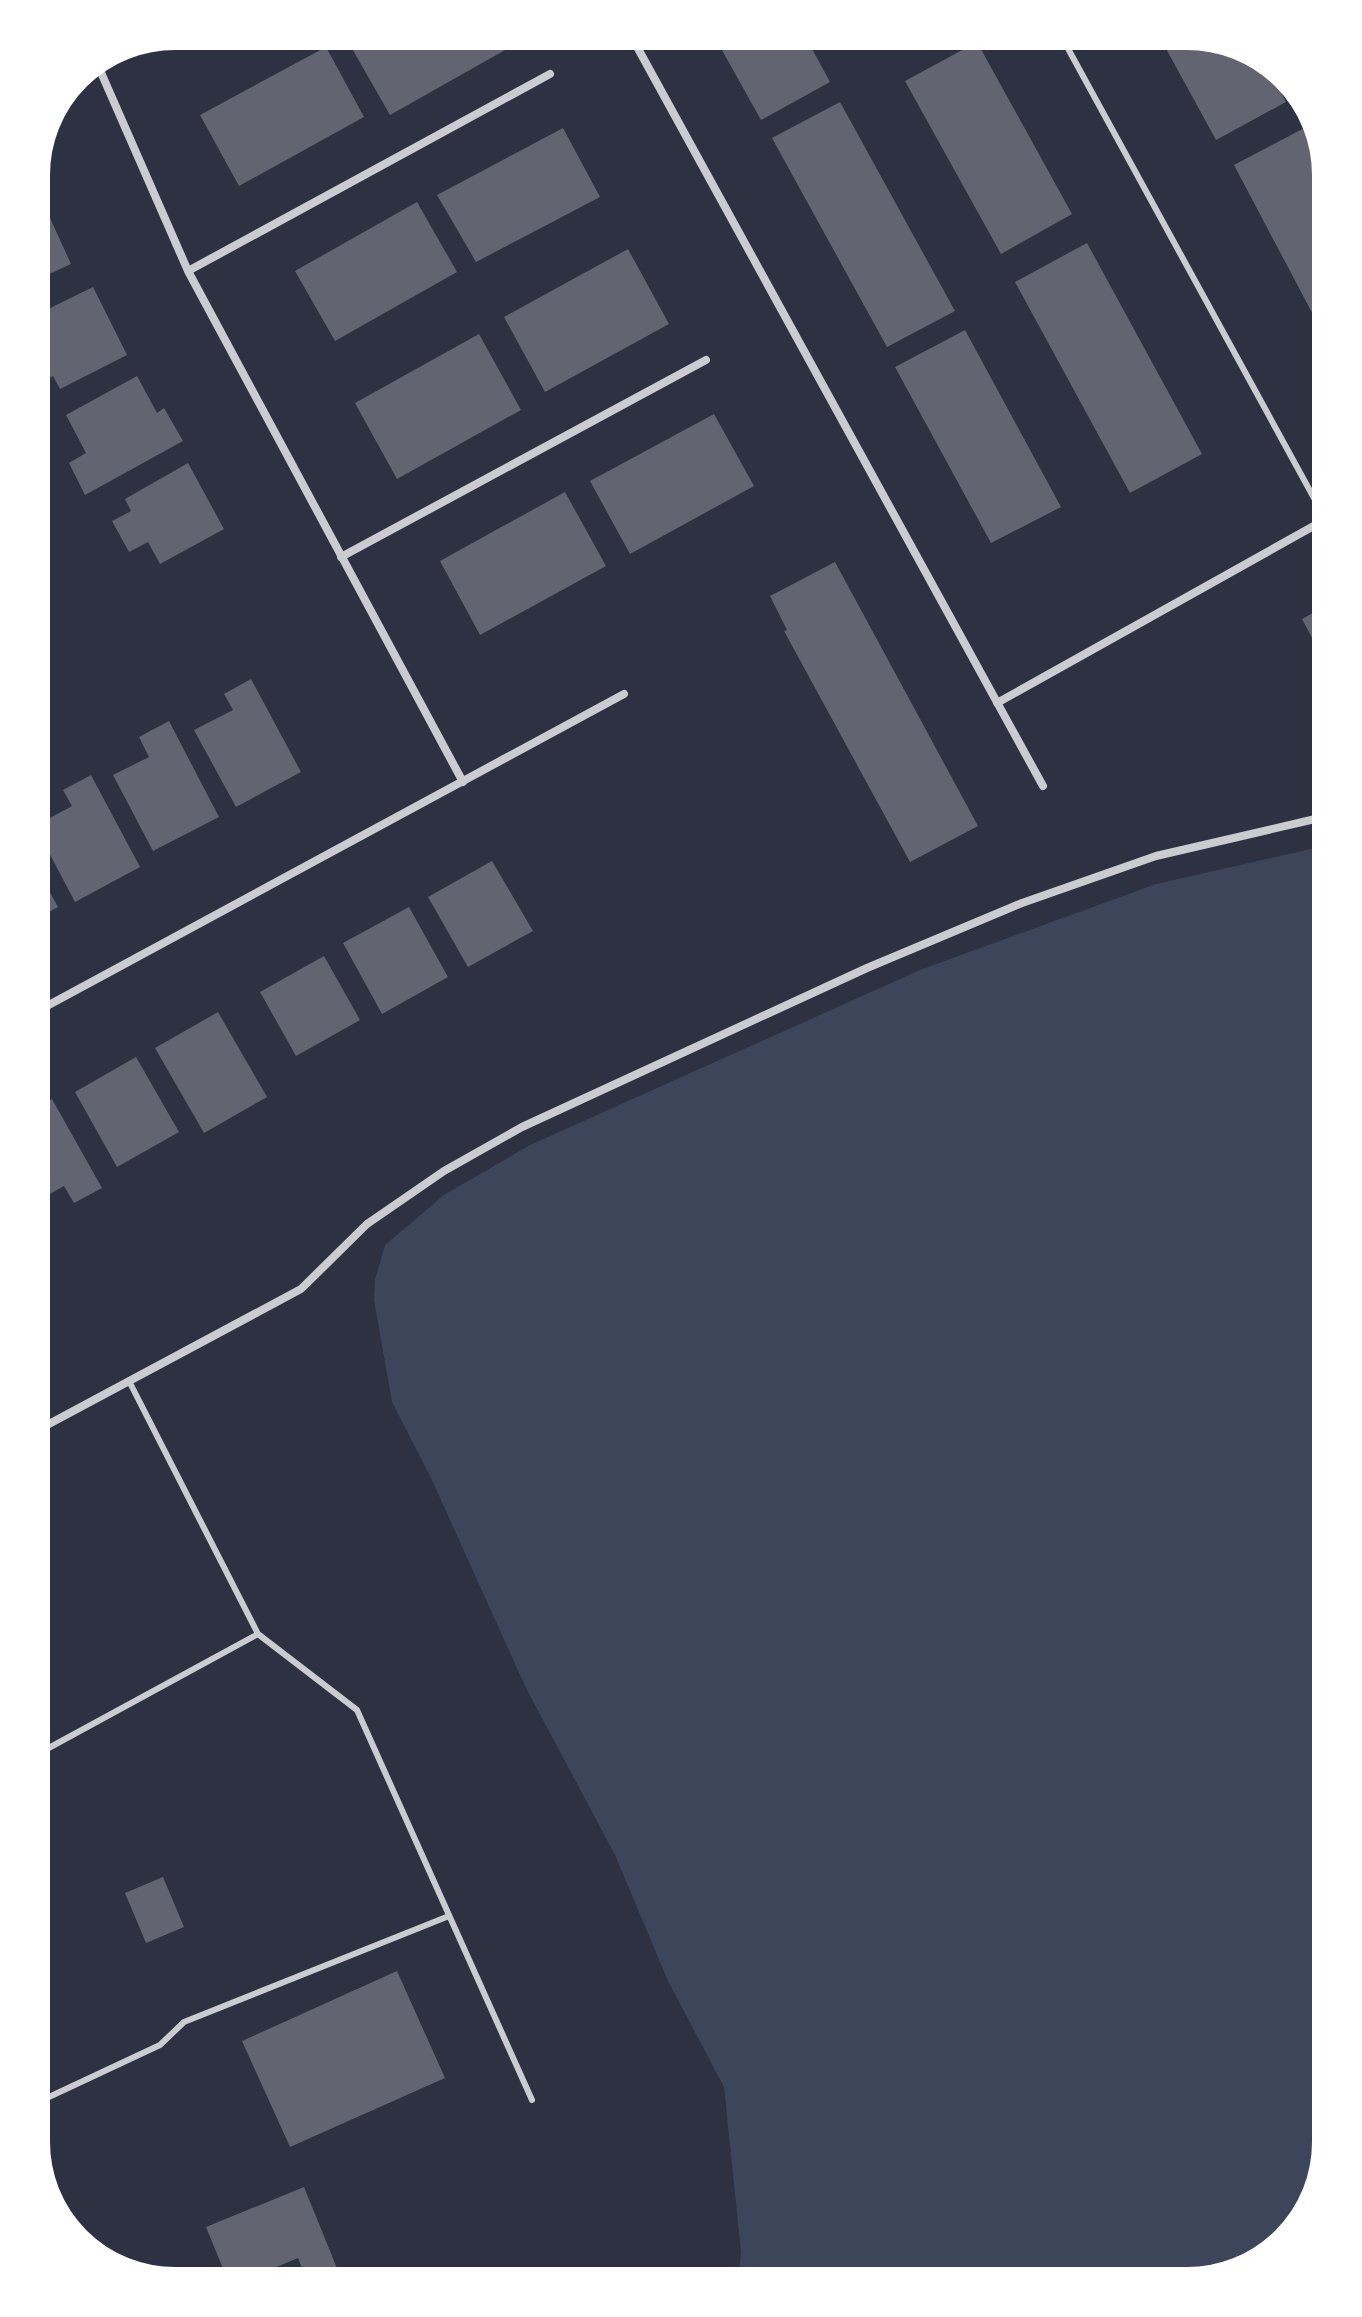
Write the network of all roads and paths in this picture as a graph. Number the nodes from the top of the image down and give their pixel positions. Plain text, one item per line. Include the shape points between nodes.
1 (638, 48) edge
2 (1068, 48) edge
3 (101, 72) edge
4 (550, 74) dead end
5 (188, 271) junction
6 (706, 360) dead end
7 (1314, 495) edge
8 (1314, 526) edge
9 (341, 557) junction
10 (624, 694) dead end
11 (997, 703) junction
12 (463, 782) junction
13 (1043, 786) dead end
14 (1314, 819) edge
15 (48, 1005) edge
16 (129, 1381) junction
17 (48, 1424) edge
18 (258, 1634) junction
19 (48, 1748) edge
20 (449, 1916) junction
21 (48, 2097) edge
22 (532, 2100) dead end

1 - 11 street
2 - 7 lane
3 - 5 street
4 - 5 street
5 - 9 street
6 - 9 street
8 - 11 street
9 - 12 street
10 - 12 street
11 - 13 street
12 - 15 street
14 - 16 street via 1156,856 1022,903 867,968 522,1127 444,1171 367,1224 301,1289
16 - 17 street
16 - 18 lane
18 - 19 lane
18 - 20 lane via 357,1710
20 - 21 lane via 184,2022 160,2045
20 - 22 lane

